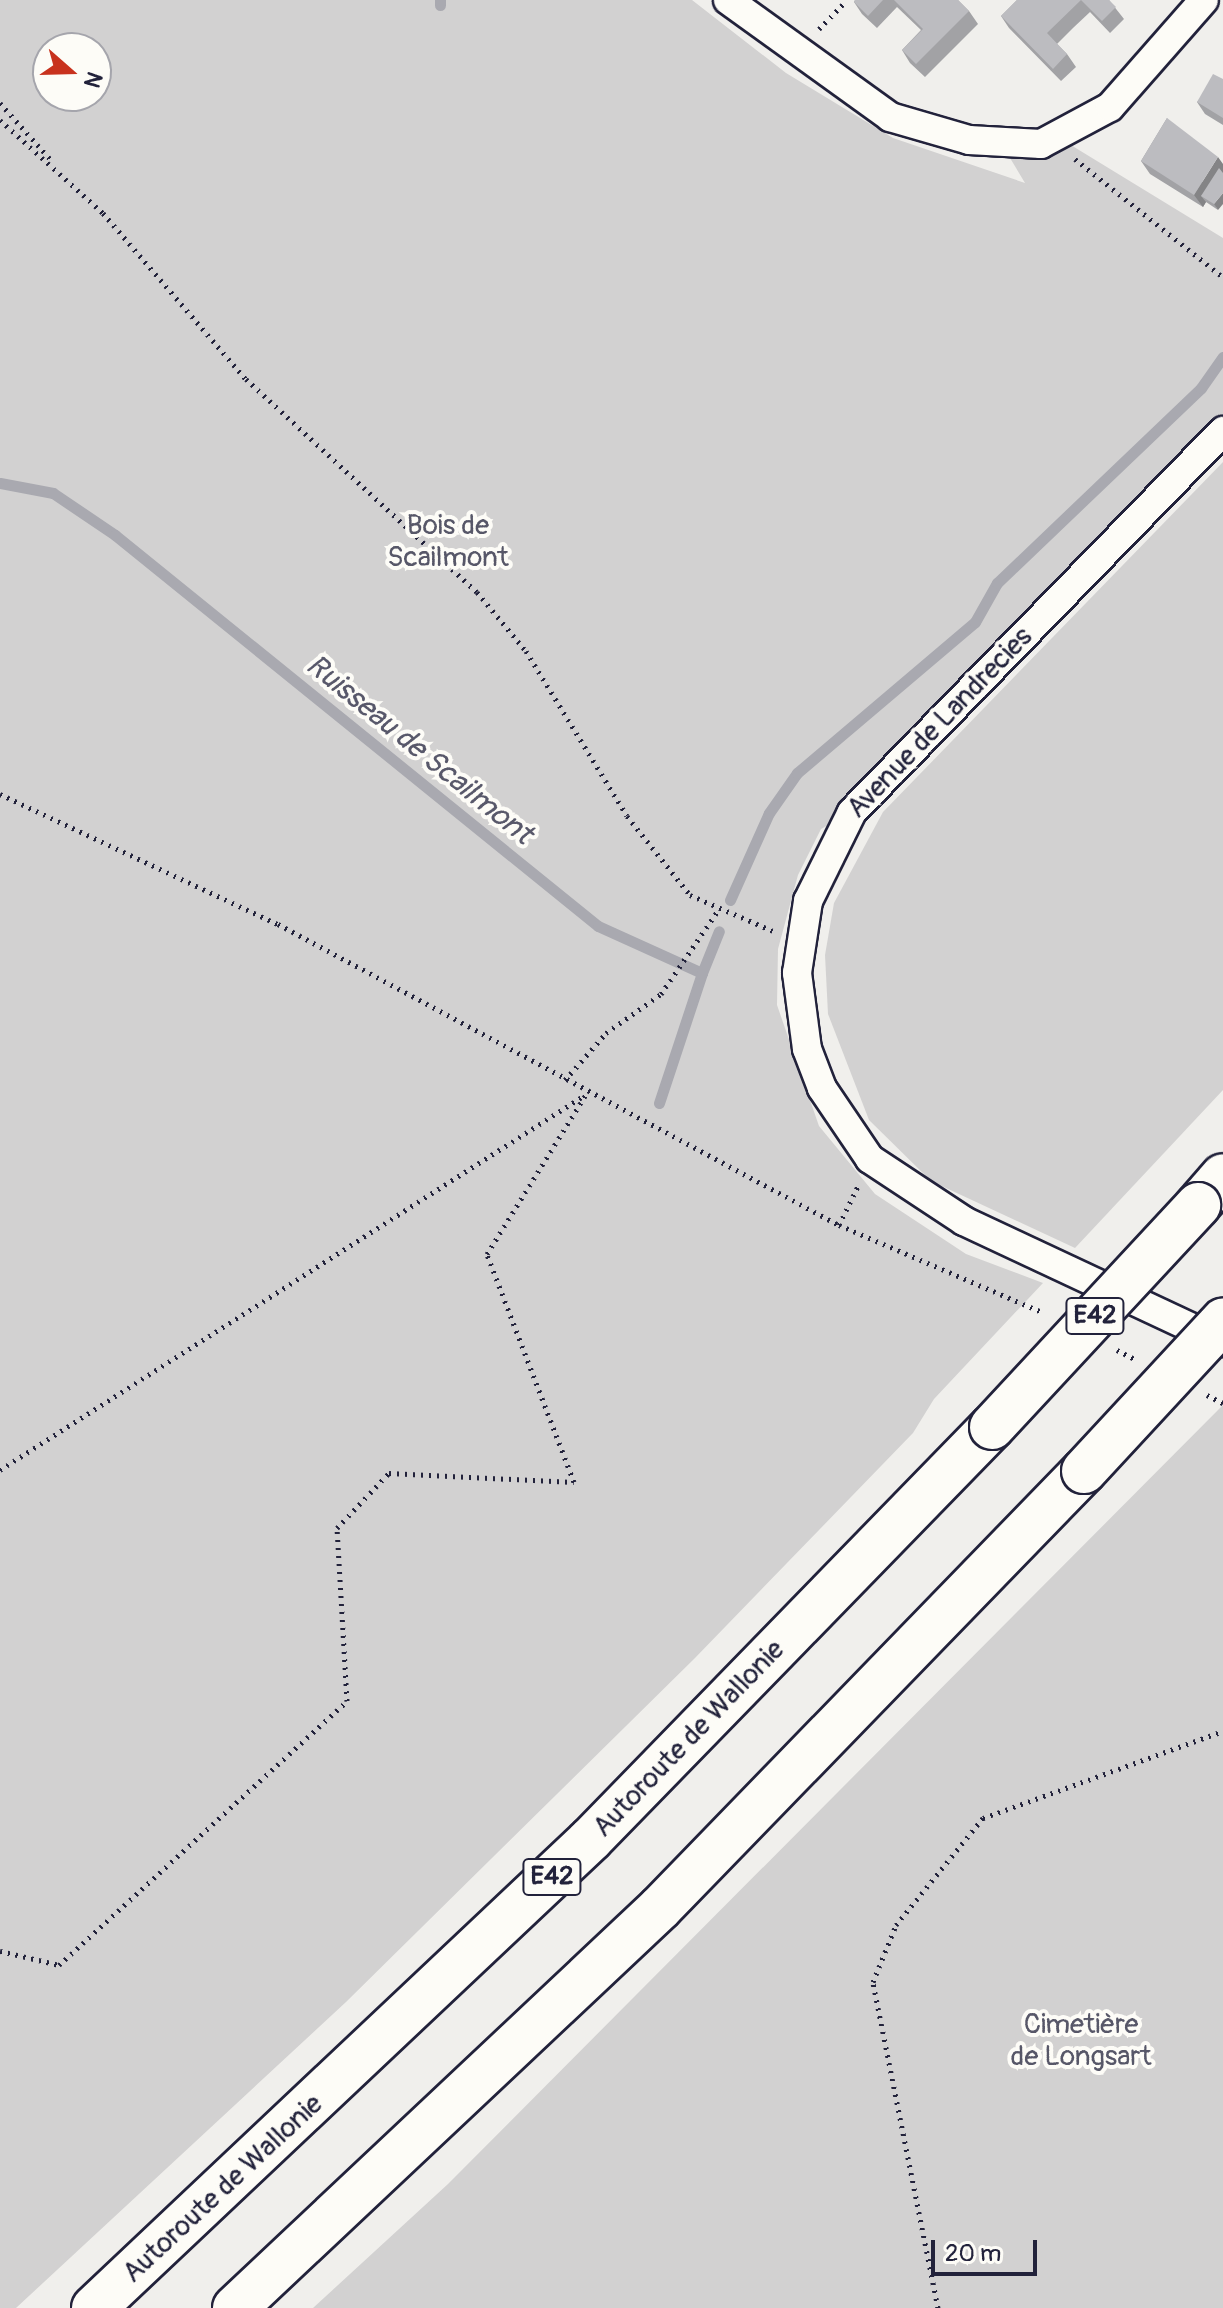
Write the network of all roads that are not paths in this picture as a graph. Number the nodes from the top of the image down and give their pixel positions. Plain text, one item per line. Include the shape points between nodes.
1 (728, 0) edge
2 (1204, 0) edge
3 (1223, 431) edge
4 (1210, 1191) edge
5 (1223, 1321) edge
6 (1223, 1342) edge
7 (94, 2308) edge
8 (235, 2308) edge

1 - 2 street via 890,117 969,140 1061,139 1110,107
3 - 6 street, Avenue de Landrecies via 852,812 819,871 801,937 799,1009 822,1088 870,1159 964,1221
4 - 7 highway, Autoroute de Wallonie / E42, bridge via 992,1427 591,1839
5 - 8 highway, bridge via 660,1908

